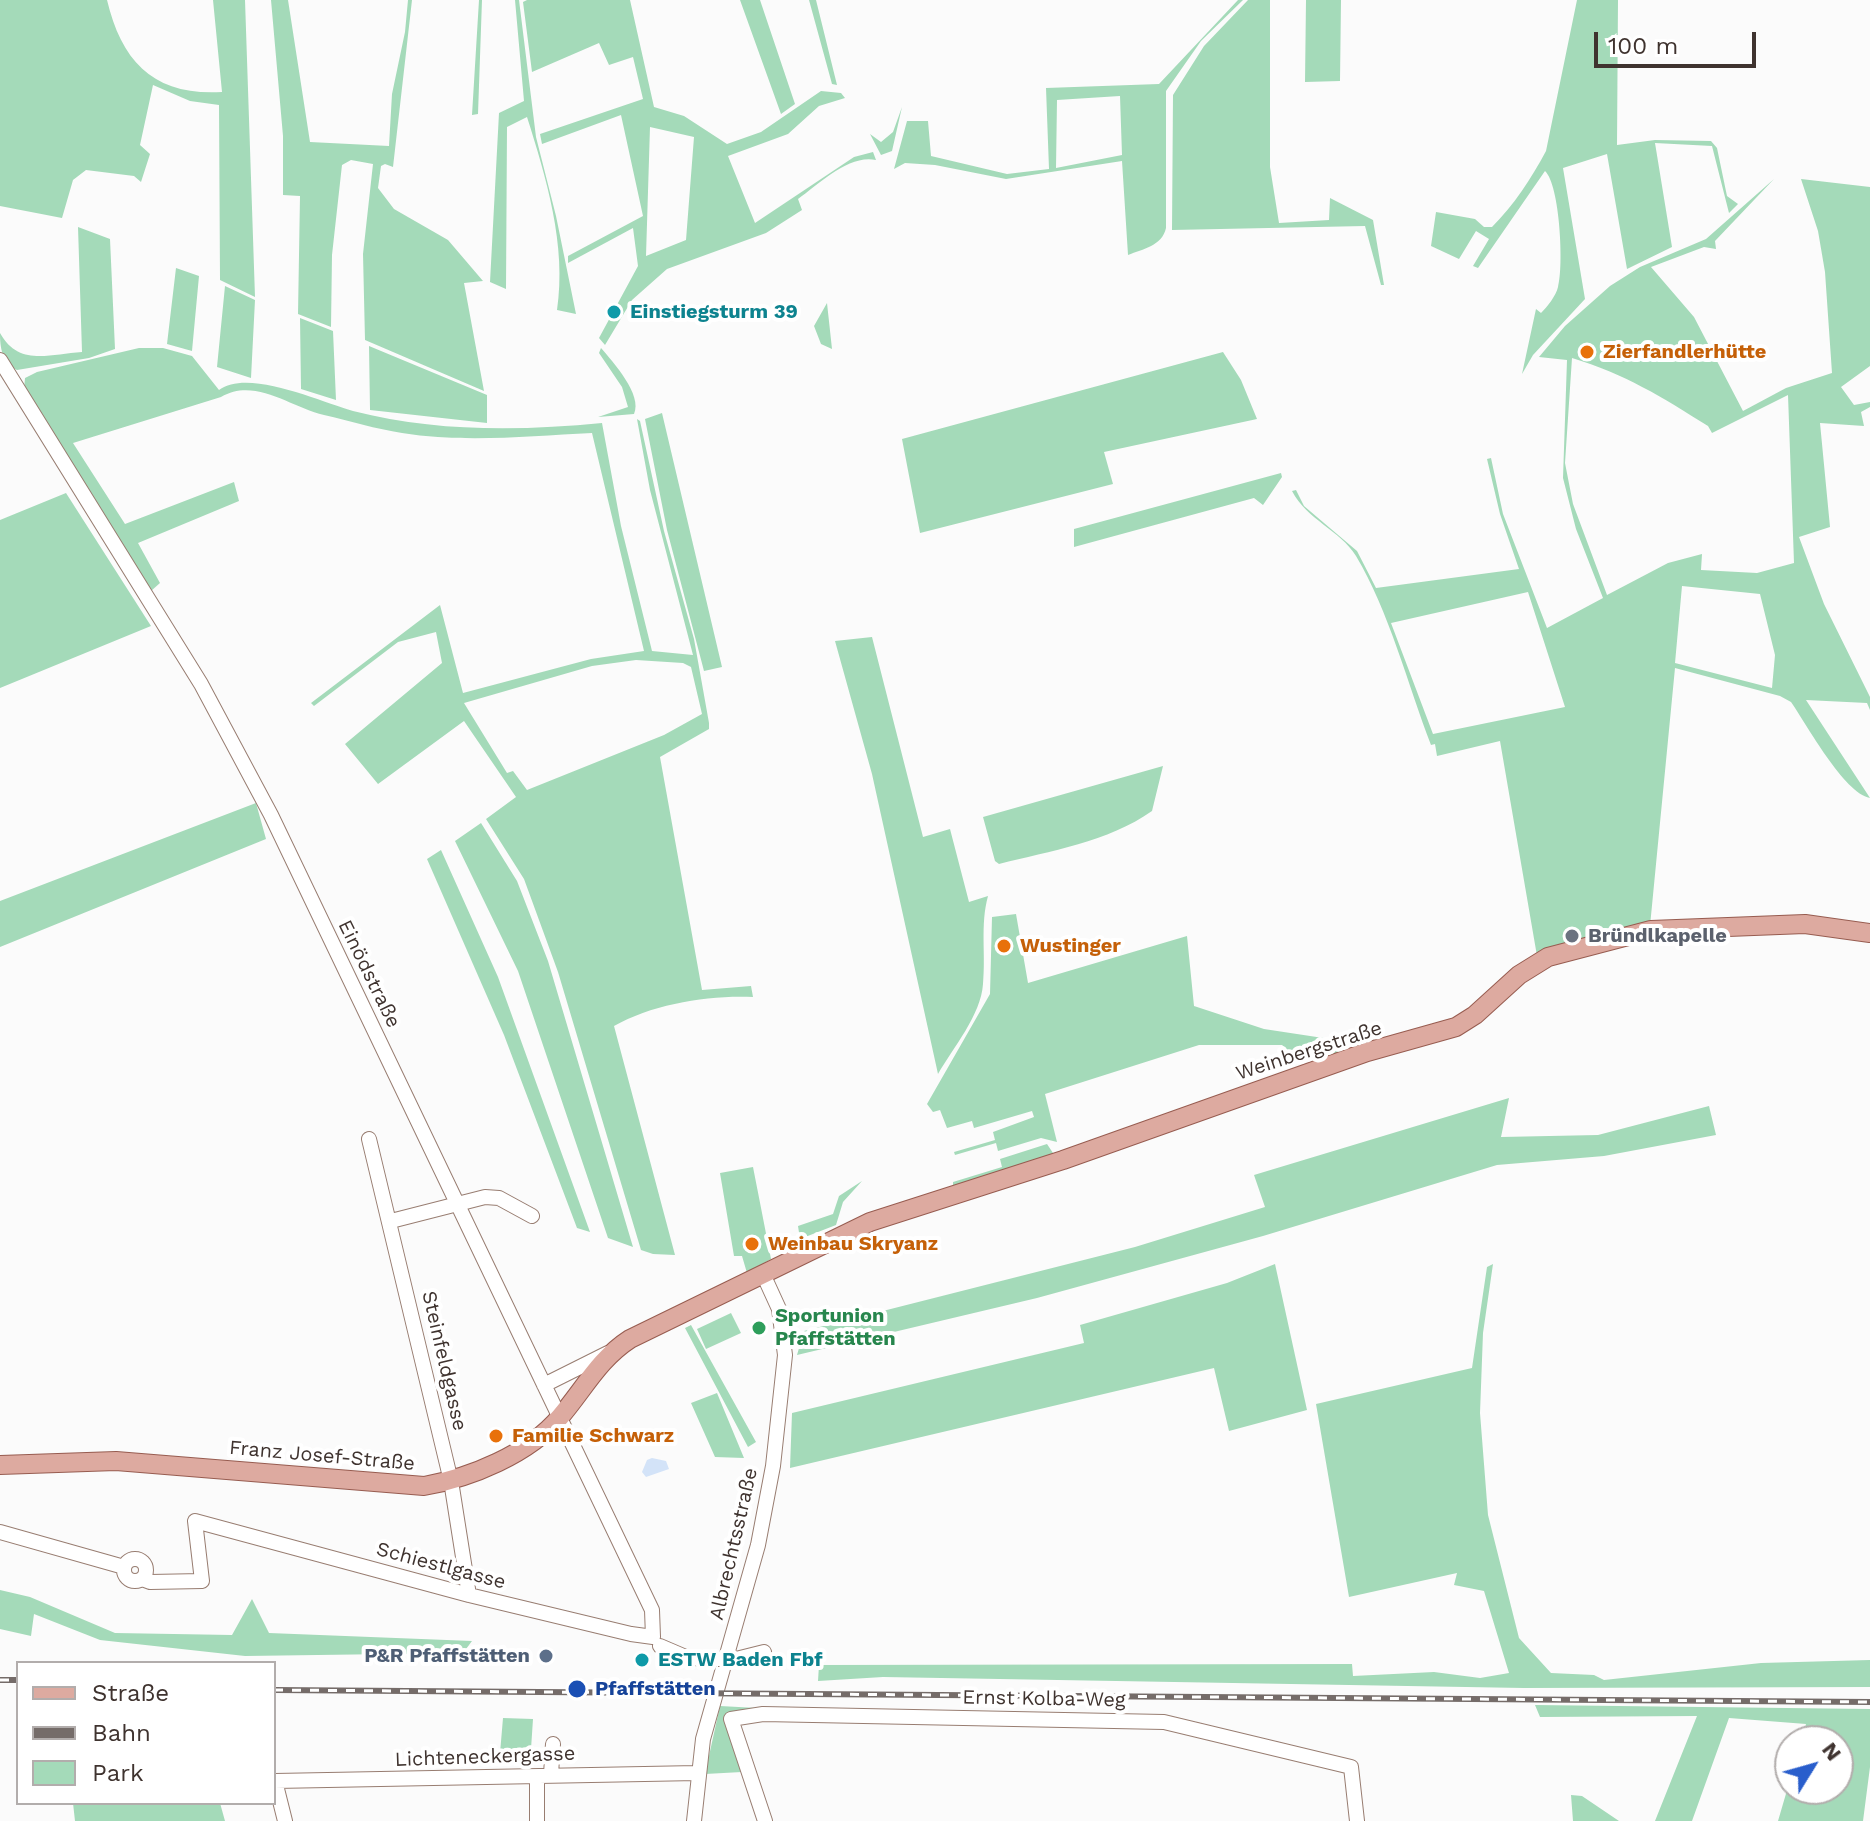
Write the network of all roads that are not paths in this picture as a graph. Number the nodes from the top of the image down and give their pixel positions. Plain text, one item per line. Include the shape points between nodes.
1 (0, 360) edge
2 (1870, 933) edge
3 (369, 1139) dead end
4 (458, 1206) junction
5 (532, 1216) dead end
6 (391, 1221) junction
7 (763, 1274) junction
8 (609, 1352) junction
9 (544, 1385) junction
10 (561, 1416) junction
11 (0, 1465) edge
12 (451, 1481) junction
13 (0, 1532) edge
14 (469, 1595) junction
15 (652, 1610) joint
16 (660, 1646) dead end
17 (764, 1652) dead end
18 (553, 1744) dead end
19 (697, 1773) junction
20 (544, 1776) junction
21 (276, 1781) edge
22 (276, 1785) edge
23 (285, 1821) edge
24 (537, 1821) edge
25 (694, 1821) edge
26 (765, 1821) edge
27 (1357, 1821) edge

1 - 4 street, Einödstraße via 201,684 271,815
2 - 7 main road, Weinbergstraße via 1805,924 1750,924 1651,930 1577,948 1535,965 1456,1027 1367,1052 1063,1160 908,1208
3 - 6 street, Steinfeldgasse
4 - 5 street via 499,1198
4 - 6 street
4 - 9 street, Einödstraße
6 - 12 street, Steinfeldgasse
7 - 8 main road, Franz Josef-Straße
7 - 19 street, Albrechtsstraße via 779,1309 785,1355 773,1466 758,1545
8 - 9 street
8 - 10 main road, Franz Josef-Straße
9 - 10 street, Einödstraße
10 - 12 main road, Franz Josef-Straße via 536,1439
10 - 15 street, Einödstraße
11 - 12 main road, Franz Josef-Straße via 116,1461 424,1486
12 - 14 street, Steinfeldgasse
13 - 14 street, Schiestlgasse via 124,1567 130,1580 202,1581 195,1521
14 - 15 street, Schiestlgasse via 653,1637
16 - 17 street, bridge via 688,1658 736,1659
18 - 20 street
19 - 20 street, Lichteneckergasse
19 - 25 street, Albrechtsstraße
20 - 21 street, Lichteneckergasse
20 - 24 street
22 - 23 street
26 - 27 street, Ernst Kolba-Weg via 731,1719 777,1714 1164,1722 1351,1767

